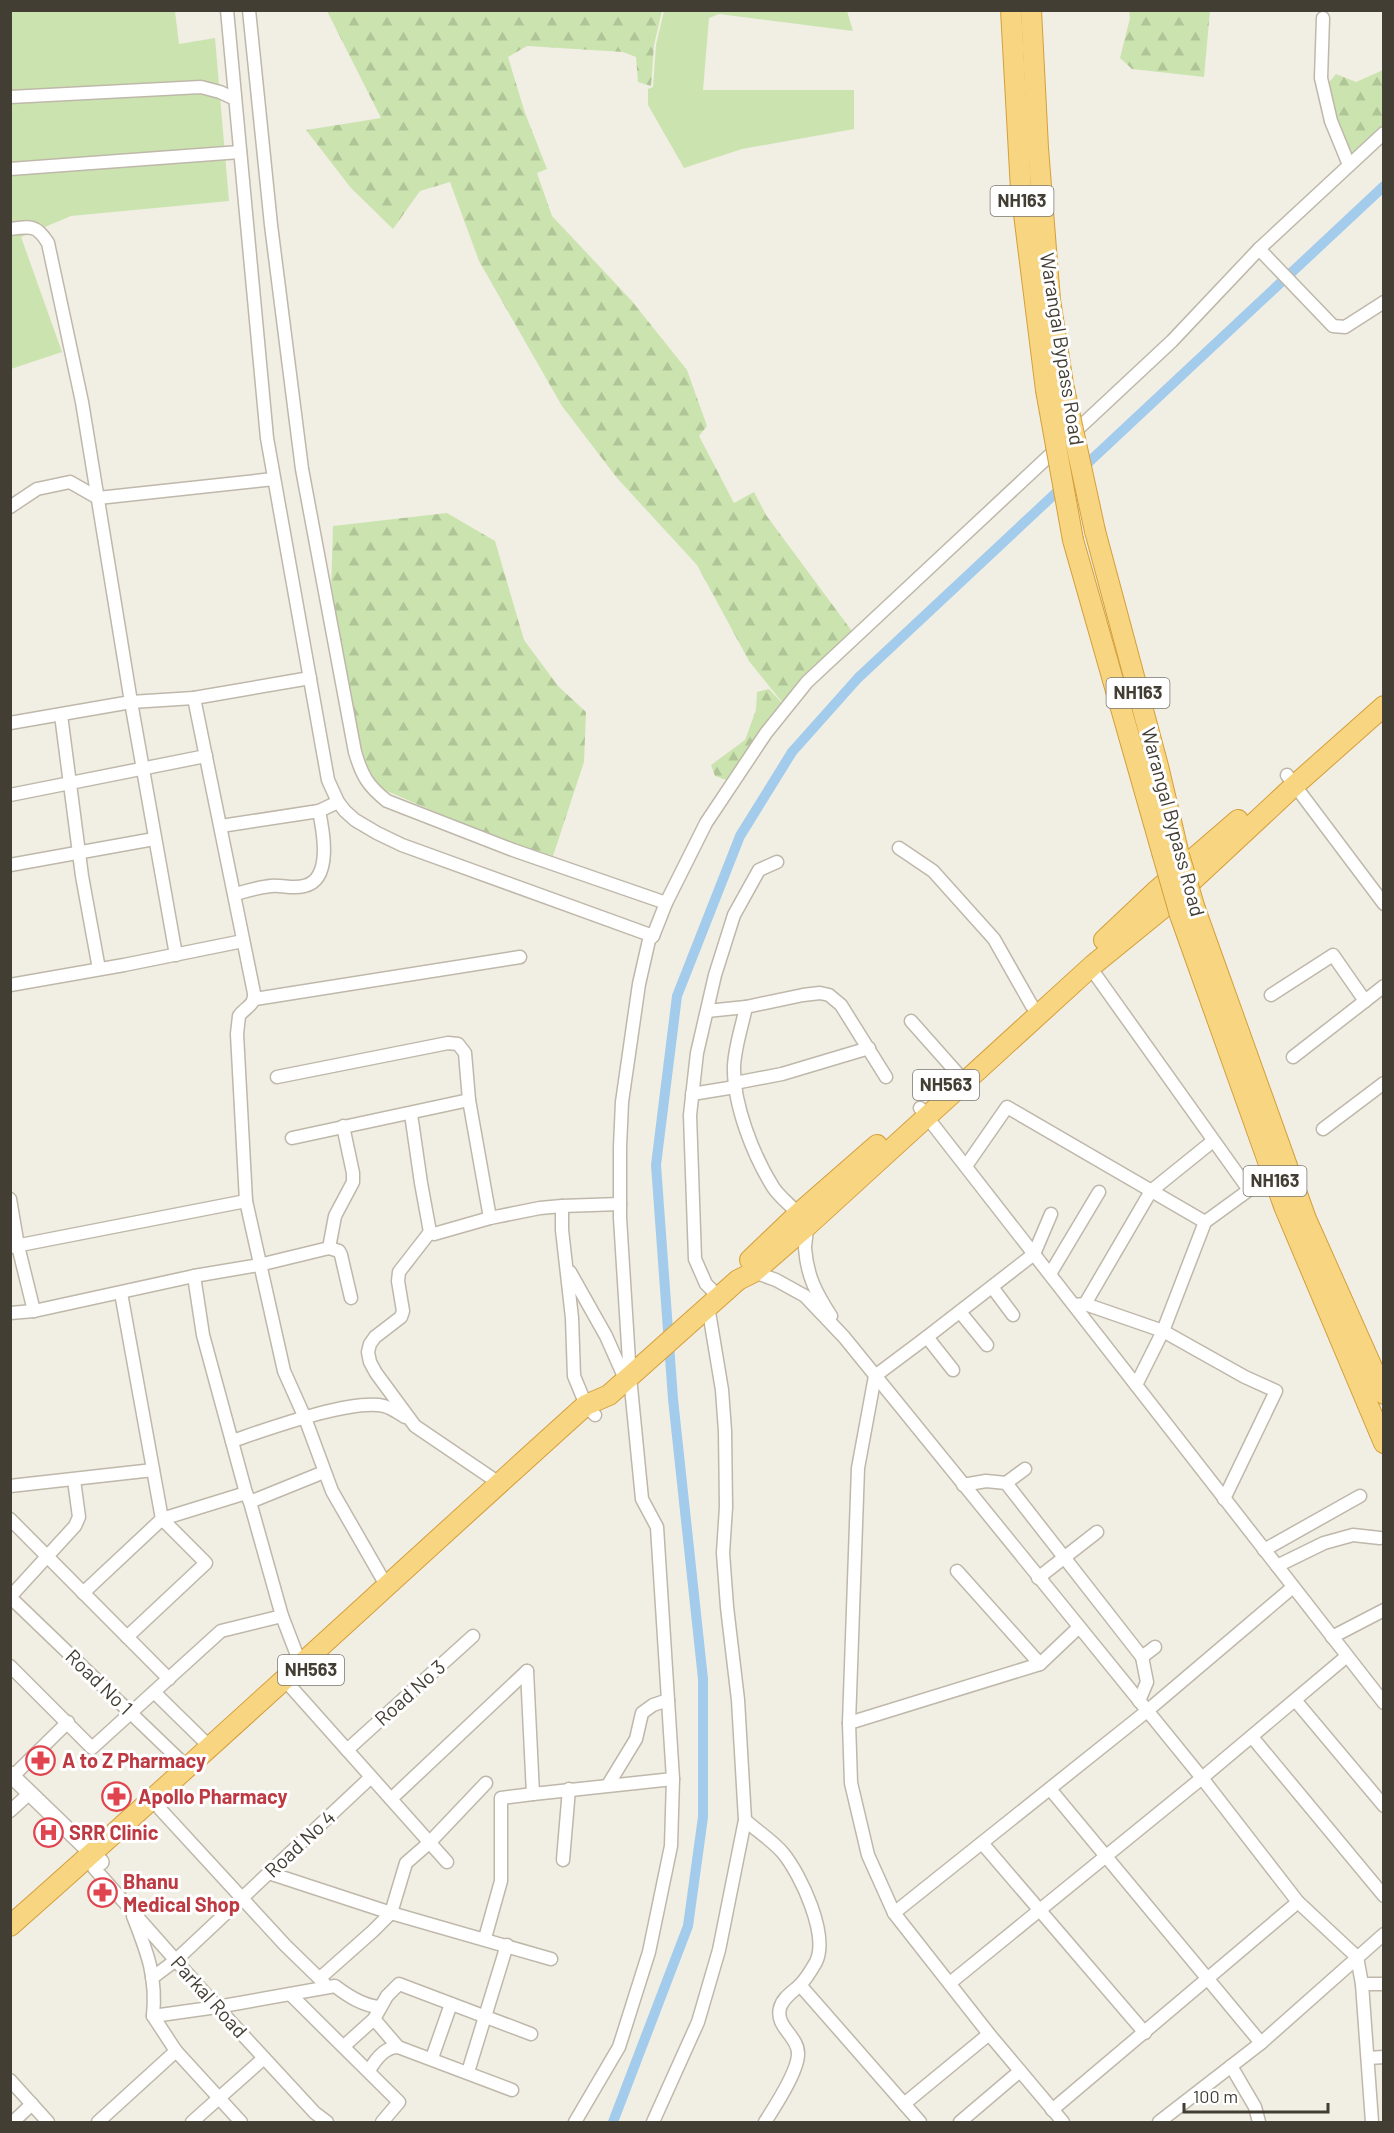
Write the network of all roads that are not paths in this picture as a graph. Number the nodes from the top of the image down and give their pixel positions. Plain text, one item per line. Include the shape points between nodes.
1 (227, 10) edge
2 (249, 10) edge
3 (1011, 10) edge
4 (1031, 10) edge
5 (1323, 18) dead end
6 (10, 97) edge
7 (235, 99) junction
8 (1383, 133) edge
9 (240, 152) junction
10 (1350, 165) junction
11 (10, 169) edge
12 (10, 229) edge
13 (1258, 249) junction
14 (1383, 302) edge
15 (1054, 387) junction
16 (274, 479) junction
17 (98, 498) junction
18 (10, 507) edge
19 (310, 678) junction
20 (1383, 690) edge
21 (194, 698) junction
22 (131, 702) junction
23 (1383, 706) edge
24 (61, 715) junction
25 (10, 723) edge
26 (206, 756) junction
27 (143, 770) junction
28 (1291, 780) junction
29 (71, 783) junction
30 (10, 795) edge
31 (338, 802) junction
32 (319, 811) junction
33 (221, 826) junction
34 (154, 838) junction
35 (899, 848) dead end
36 (79, 853) junction
37 (1170, 853) junction
38 (777, 862) dead end
39 (10, 865) edge
40 (235, 894) junction
41 (666, 903) junction
42 (1383, 904) edge
43 (1187, 912) junction
44 (653, 936) junction
45 (243, 941) junction
46 (176, 955) junction
47 (520, 957) dead end
48 (1090, 967) junction
49 (99, 969) junction
50 (10, 985) edge
51 (1383, 987) edge
52 (1271, 995) dead end
53 (255, 999) junction
54 (1365, 1001) junction
55 (1032, 1006) junction
56 (746, 1007) junction
57 (707, 1011) junction
58 (911, 1021) dead end
59 (869, 1048) junction
60 (1293, 1057) dead end
61 (958, 1074) junction
62 (277, 1077) dead end
63 (886, 1077) dead end
64 (1383, 1083) edge
65 (735, 1085) junction
66 (693, 1094) junction
67 (469, 1100) junction
68 (923, 1113) junction
69 (411, 1114) junction
70 (343, 1126) junction
71 (1323, 1129) dead end
72 (292, 1138) dead end
73 (1213, 1140) junction
74 (966, 1166) junction
75 (1151, 1191) junction
76 (1099, 1192) dead end
77 (10, 1199) edge
78 (246, 1201) junction
79 (620, 1204) junction
80 (562, 1206) junction
81 (1051, 1214) dead end
82 (490, 1218) junction
83 (802, 1221) junction
84 (1205, 1222) junction
85 (430, 1232) junction
86 (14, 1247) edge
87 (329, 1248) junction
88 (1034, 1254) junction
89 (259, 1265) junction
90 (567, 1266) junction
91 (1050, 1274) junction
92 (194, 1276) junction
93 (746, 1276) junction
94 (992, 1287) junction
95 (121, 1293) junction
96 (351, 1298) dead end
97 (1079, 1304) junction
98 (707, 1307) junction
99 (34, 1311) junction
100 (960, 1312) junction
101 (10, 1313) edge
102 (1013, 1315) dead end
103 (1163, 1331) junction
104 (844, 1337) junction
105 (927, 1337) junction
106 (987, 1345) dead end
107 (953, 1370) dead end
108 (875, 1376) junction
109 (630, 1377) junction
110 (1136, 1385) junction
111 (1383, 1394) edge
112 (590, 1410) junction
113 (305, 1418) junction
114 (408, 1419) junction
115 (231, 1441) junction
116 (1383, 1443) edge
117 (1025, 1469) dead end
118 (153, 1470) junction
119 (324, 1472) junction
120 (74, 1480) junction
121 (498, 1483) junction
122 (1006, 1483) junction
123 (963, 1485) junction
124 (10, 1486) edge
125 (1360, 1496) dead end
126 (248, 1498) junction
127 (1224, 1499) junction
128 (10, 1519) edge
129 (162, 1519) junction
130 (1097, 1532) dead end
131 (1380, 1538) dead end
132 (1264, 1550) junction
133 (48, 1557) junction
134 (1065, 1558) junction
135 (1277, 1566) junction
136 (957, 1571) dead end
137 (1038, 1578) junction
138 (386, 1585) junction
139 (1293, 1587) junction
140 (83, 1593) junction
141 (11, 1597) edge
142 (1383, 1610) edge
143 (282, 1616) junction
144 (1078, 1628) junction
145 (473, 1636) dead end
146 (127, 1637) junction
147 (1332, 1637) junction
148 (1155, 1647) dead end
149 (1347, 1656) junction
150 (1142, 1657) junction
151 (300, 1664) junction
152 (1040, 1664) junction
153 (10, 1666) edge
154 (169, 1679) junction
155 (291, 1687) junction
156 (154, 1692) junction
157 (668, 1700) junction
158 (1295, 1700) junction
159 (1383, 1703) edge
160 (1143, 1706) junction
161 (131, 1713) junction
162 (68, 1722) junction
163 (849, 1723) junction
164 (1252, 1737) junction
165 (210, 1747) junction
166 (347, 1750) junction
167 (188, 1768) junction
168 (12, 1775) edge
169 (371, 1777) junction
170 (1202, 1778) junction
171 (672, 1779) junction
172 (486, 1783) dead end
173 (608, 1785) junction
174 (569, 1789) junction
175 (1050, 1789) junction
176 (30, 1793) junction
177 (533, 1794) junction
178 (391, 1799) junction
179 (1383, 1806) edge
180 (160, 1809) junction
181 (10, 1810) edge
182 (745, 1820) junction
183 (429, 1842) junction
184 (982, 1843) junction
185 (1106, 1856) junction
186 (563, 1860) dead end
187 (96, 1862) junction
188 (447, 1862) dead end
189 (269, 1873) junction
190 (1383, 1896) edge
191 (242, 1898) junction
192 (1298, 1902) junction
193 (131, 1909) junction
194 (1040, 1910) junction
195 (391, 1912) junction
196 (894, 1913) junction
197 (10, 1926) edge
198 (1383, 1934) edge
199 (484, 1938) junction
200 (10, 1942) edge
201 (507, 1945) junction
202 (1357, 1957) junction
203 (551, 1959) dead end
204 (176, 1960) junction
205 (152, 1978) junction
206 (1208, 1979) junction
207 (324, 1983) junction
208 (950, 1983) junction
209 (1362, 1984) junction
210 (1383, 1984) edge
211 (800, 1985) junction
212 (291, 1995) junction
213 (451, 2004) junction
214 (217, 2007) junction
215 (377, 2013) junction
216 (153, 2016) junction
217 (485, 2016) junction
218 (1144, 2033) junction
219 (531, 2034) dead end
220 (988, 2034) junction
221 (1261, 2043) junction
222 (344, 2046) junction
223 (398, 2047) junction
224 (176, 2051) junction
225 (1383, 2057) edge
226 (264, 2058) junction
227 (432, 2058) junction
228 (1368, 2058) junction
229 (1231, 2066) junction
230 (369, 2071) junction
231 (1020, 2071) junction
232 (468, 2072) junction
233 (10, 2080) edge
234 (512, 2090) dead end
235 (220, 2098) junction
236 (32, 2104) junction
237 (904, 2104) junction
238 (1052, 2110) junction
239 (1376, 2116) edge
240 (771, 2120) edge
241 (13, 2122) edge
242 (48, 2122) edge
243 (98, 2122) edge
244 (192, 2122) edge
245 (241, 2122) edge
246 (327, 2122) edge
247 (382, 2122) edge
248 (576, 2122) edge
249 (653, 2122) edge
250 (920, 2122) edge
251 (960, 2122) edge
252 (1062, 2122) edge
253 (1159, 2122) edge
254 (1259, 2122) edge

1 - 7 street
2 - 41 street via 302,469 360,770 370,787 387,801
3 - 15 highway, NH163 via 1021,190
4 - 15 highway, Warangal Bypass Road / NH163
5 - 10 street via 1321,78 1331,121
6 - 7 street via 201,87
7 - 9 street
8 - 10 street
9 - 11 street
9 - 16 street
10 - 13 street
12 - 17 street via 32,227 48,243
13 - 14 street via 1327,322 1339,328
13 - 41 street via 1172,341 807,682 766,733 706,823
15 - 37 highway, Warangal Bypass Road / NH163, bridge via 1155,755
15 - 37 highway, Warangal Bypass Road / NH163, bridge via 1073,540
16 - 17 street
16 - 19 street
17 - 18 street via 70,482 37,489
17 - 22 street
19 - 21 street
19 - 31 street via 328,780
20 - 28 highway, NH563
21 - 22 street
21 - 26 street
22 - 24 street
22 - 27 street
23 - 28 highway, NH563
24 - 25 street
24 - 29 street
26 - 27 street
26 - 33 street
27 - 29 street
27 - 34 street
28 - 42 street
28 - 48 highway, NH563 via 1163,908
28 - 55 highway, NH563 via 1157,890
29 - 30 street
29 - 36 street
31 - 32 street
31 - 44 street via 355,820 402,845
32 - 33 street
32 - 40 street via 325,853 315,879 304,886 272,886
33 - 40 street
34 - 36 street
34 - 46 street
35 - 55 street via 933,871 982,924
36 - 39 street
36 - 49 street
37 - 43 highway, Warangal Bypass Road / NH163, bridge
38 - 57 street via 759,870 734,915
40 - 45 street
41 - 44 street
43 - 111 highway, Warangal Bypass Road / NH163 via 1306,1219
43 - 116 highway, Warangal Bypass Road / NH163 via 1284,1206
44 - 79 street via 639,984 622,1102
45 - 46 street
45 - 53 street
46 - 49 street
47 - 53 street
48 - 68 highway, NH563
48 - 73 street
49 - 50 street
51 - 54 street
52 - 54 street via 1333,955
53 - 78 street via 237,1022
54 - 60 street
55 - 61 highway, NH563
56 - 57 street
56 - 59 street via 803,995 830,995
56 - 65 street via 734,1063
57 - 66 street
58 - 61 street
59 - 63 street
59 - 65 street
61 - 68 highway, NH563
62 - 67 street via 454,1042 465,1053
64 - 71 street
65 - 66 street
65 - 83 street via 763,1171
66 - 98 street via 690,1115 695,1259 706,1284
67 - 69 street
67 - 82 street
68 - 74 street
68 - 83 highway, NH563
69 - 70 street
69 - 85 street
70 - 72 street
70 - 87 street via 353,1182 335,1216
73 - 75 street
73 - 84 street via 1249,1190
74 - 75 street via 1007,1107
74 - 88 street
75 - 84 street
75 - 97 street
76 - 91 street
77 - 86 street
78 - 86 street
78 - 89 street
79 - 80 street
79 - 109 street
80 - 82 street
80 - 90 street
81 - 88 street
82 - 85 street via 447,1232
83 - 93 highway, NH563 via 760,1250 746,1265
83 - 104 street via 814,1289
84 - 103 street
85 - 114 street via 399,1272 401,1317 375,1337 369,1352 376,1373
86 - 99 street
87 - 89 street
87 - 96 street via 341,1255
88 - 91 street
88 - 94 street
89 - 92 street
89 - 113 street via 284,1371
90 - 109 street
90 - 112 street via 574,1376
91 - 97 street
92 - 95 street
92 - 115 street via 203,1335
93 - 98 highway, NH563
93 - 104 street via 776,1280 805,1296
94 - 100 street
94 - 102 street
95 - 99 street
95 - 118 street
97 - 103 street
97 - 110 street
98 - 109 highway, NH563
98 - 182 street via 722,1390 726,1508 723,1553
99 - 101 street
100 - 105 street
100 - 106 street
103 - 110 street
103 - 127 street via 1276,1391
104 - 108 street
105 - 107 street
105 - 108 street
108 - 123 street
108 - 163 street via 858,1468
109 - 112 highway, NH563
109 - 157 street via 642,1499 657,1527
110 - 127 street
112 - 121 highway, NH563
112 - 155 highway, NH563
113 - 114 street via 373,1405 394,1410
113 - 115 street
113 - 119 street
114 - 121 street
115 - 126 street
117 - 122 street
118 - 120 street
118 - 129 street
119 - 126 street
119 - 138 street
120 - 124 street
120 - 133 street via 79,1517
121 - 138 highway, NH563
122 - 123 street
122 - 134 street
123 - 137 street
125 - 132 street
126 - 129 street
126 - 143 street
127 - 132 street
128 - 133 street
129 - 140 street
129 - 146 street via 206,1563
130 - 134 street
131 - 135 street via 1353,1535 1324,1543
132 - 135 street
133 - 140 street
133 - 141 street
134 - 137 street
134 - 150 street
135 - 139 street
136 - 152 street
137 - 144 street
138 - 151 highway, NH563
139 - 147 street
139 - 160 street
140 - 146 street
141 - 161 street, Road No 1
142 - 147 street
143 - 151 street
143 - 154 street via 221,1631
144 - 152 street
144 - 160 street
145 - 166 street, Road No 3
146 - 154 street
147 - 149 street
148 - 150 street
149 - 158 street
149 - 159 street
150 - 160 street via 1147,1682
151 - 165 highway, NH563
152 - 163 street
153 - 162 street
154 - 156 street
155 - 166 street
155 - 180 highway, NH563
156 - 161 street
156 - 165 street
157 - 171 street
157 - 173 street via 642,1713 636,1739
158 - 164 street
158 - 179 street
160 - 170 street
160 - 175 street
161 - 162 street via 92,1748
161 - 167 street, Road No 1
162 - 168 street
163 - 196 street via 851,1783 868,1854
164 - 170 street
164 - 190 street
165 - 167 highway, NH563
166 - 169 street
167 - 187 highway, NH563
168 - 176 street, Parkal Road
169 - 178 street
169 - 189 street, Road No 4
170 - 185 street
170 - 192 street
171 - 173 street
171 - 248 street via 671,1846 649,1952 619,2047
172 - 183 street
173 - 174 street
174 - 177 street
174 - 186 street
175 - 184 street
175 - 185 street
176 - 181 street
176 - 187 street, Parkal Road
177 - 178 street via 527,1671
177 - 199 street via 501,1798 501,1881
178 - 183 street
180 - 187 highway, NH563
180 - 191 street
182 - 211 street via 783,1853 814,1914 820,1953
182 - 249 street via 719,1950 699,2022
183 - 188 street
183 - 195 street via 406,1863
184 - 194 street
184 - 196 street
185 - 194 street
185 - 206 street
187 - 193 street, Parkal Road
187 - 197 highway, NH563
187 - 200 highway, NH563
189 - 191 street, Road No 4
189 - 195 street
191 - 204 street, Road No 4
191 - 207 street
192 - 202 street
192 - 206 street
193 - 204 street, Parkal Road
193 - 205 street
194 - 208 street
194 - 218 street
195 - 199 street
195 - 207 street
196 - 208 street
198 - 202 street
199 - 201 street
201 - 203 street
201 - 217 street
202 - 209 street
202 - 221 street
204 - 205 street, Road No 4
204 - 214 street, Parkal Road
205 - 216 street
206 - 218 street
206 - 221 street
207 - 212 street
207 - 215 street
208 - 220 street
209 - 210 street
209 - 228 street
211 - 237 street
211 - 240 street via 789,1992 779,2009 781,2023 799,2054
212 - 214 street
212 - 222 street
213 - 215 street via 399,1984
213 - 217 street
213 - 227 street
214 - 216 street
214 - 226 street, Parkal Road
215 - 222 street
215 - 223 street
216 - 224 street
217 - 219 street
217 - 232 street
218 - 238 street
220 - 231 street
220 - 237 street
221 - 229 street
222 - 230 street
223 - 227 street
223 - 230 street via 391,2047
224 - 235 street
224 - 243 street
225 - 228 street
226 - 235 street
226 - 246 street, Parkal Road
227 - 232 street
228 - 239 street
229 - 253 street
229 - 254 street via 1255,2107
230 - 247 street via 399,2102
231 - 238 street
231 - 251 street
232 - 234 street
233 - 236 street
235 - 244 street
235 - 245 street
236 - 241 street
236 - 242 street
237 - 250 street
238 - 252 street

